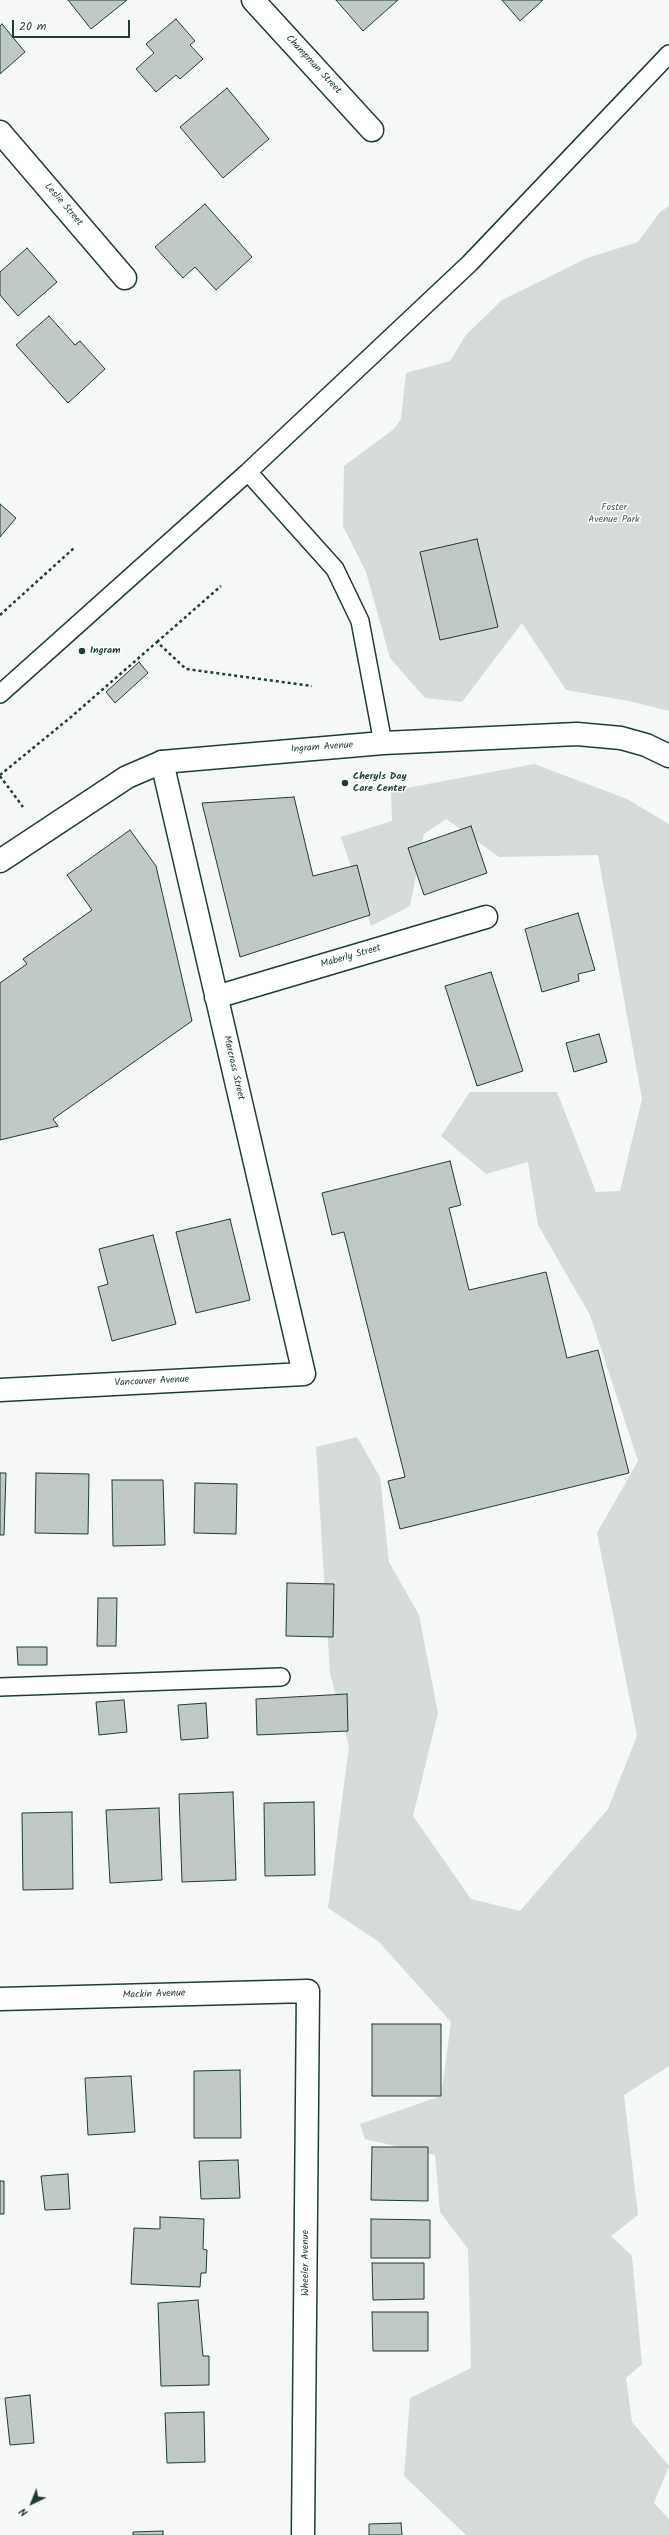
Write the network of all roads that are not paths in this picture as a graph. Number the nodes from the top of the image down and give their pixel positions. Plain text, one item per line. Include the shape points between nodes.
1 (253, 0) edge
2 (669, 54) edge
3 (372, 130) dead end
4 (0, 132) edge
5 (125, 278) dead end
6 (248, 472) junction
7 (0, 694) edge
8 (383, 743) junction
9 (669, 756) edge
10 (162, 762) junction
11 (0, 861) edge
12 (486, 917) dead end
13 (216, 997) junction
14 (304, 1374) joint
15 (0, 1390) edge
16 (281, 1677) dead end
17 (0, 1687) edge
18 (308, 1991) joint
19 (0, 1999) edge
20 (304, 2535) edge

1 - 3 street, Champman Street
2 - 6 lane via 470,263
4 - 5 street, Leslie Street
6 - 7 lane
6 - 8 lane via 335,569 360,621
8 - 9 street, Ingram Avenue via 577,734 621,738 646,745
8 - 10 street, Ingram Avenue
10 - 11 street, Ingram Avenue via 127,777
10 - 13 street, Marcross Street
12 - 13 street, Maberly Street
13 - 14 street, Marcross Street
14 - 15 street, Vancouver Avenue
16 - 17 lane
18 - 19 street, Mackin Avenue
18 - 20 street, Wheeler Avenue

